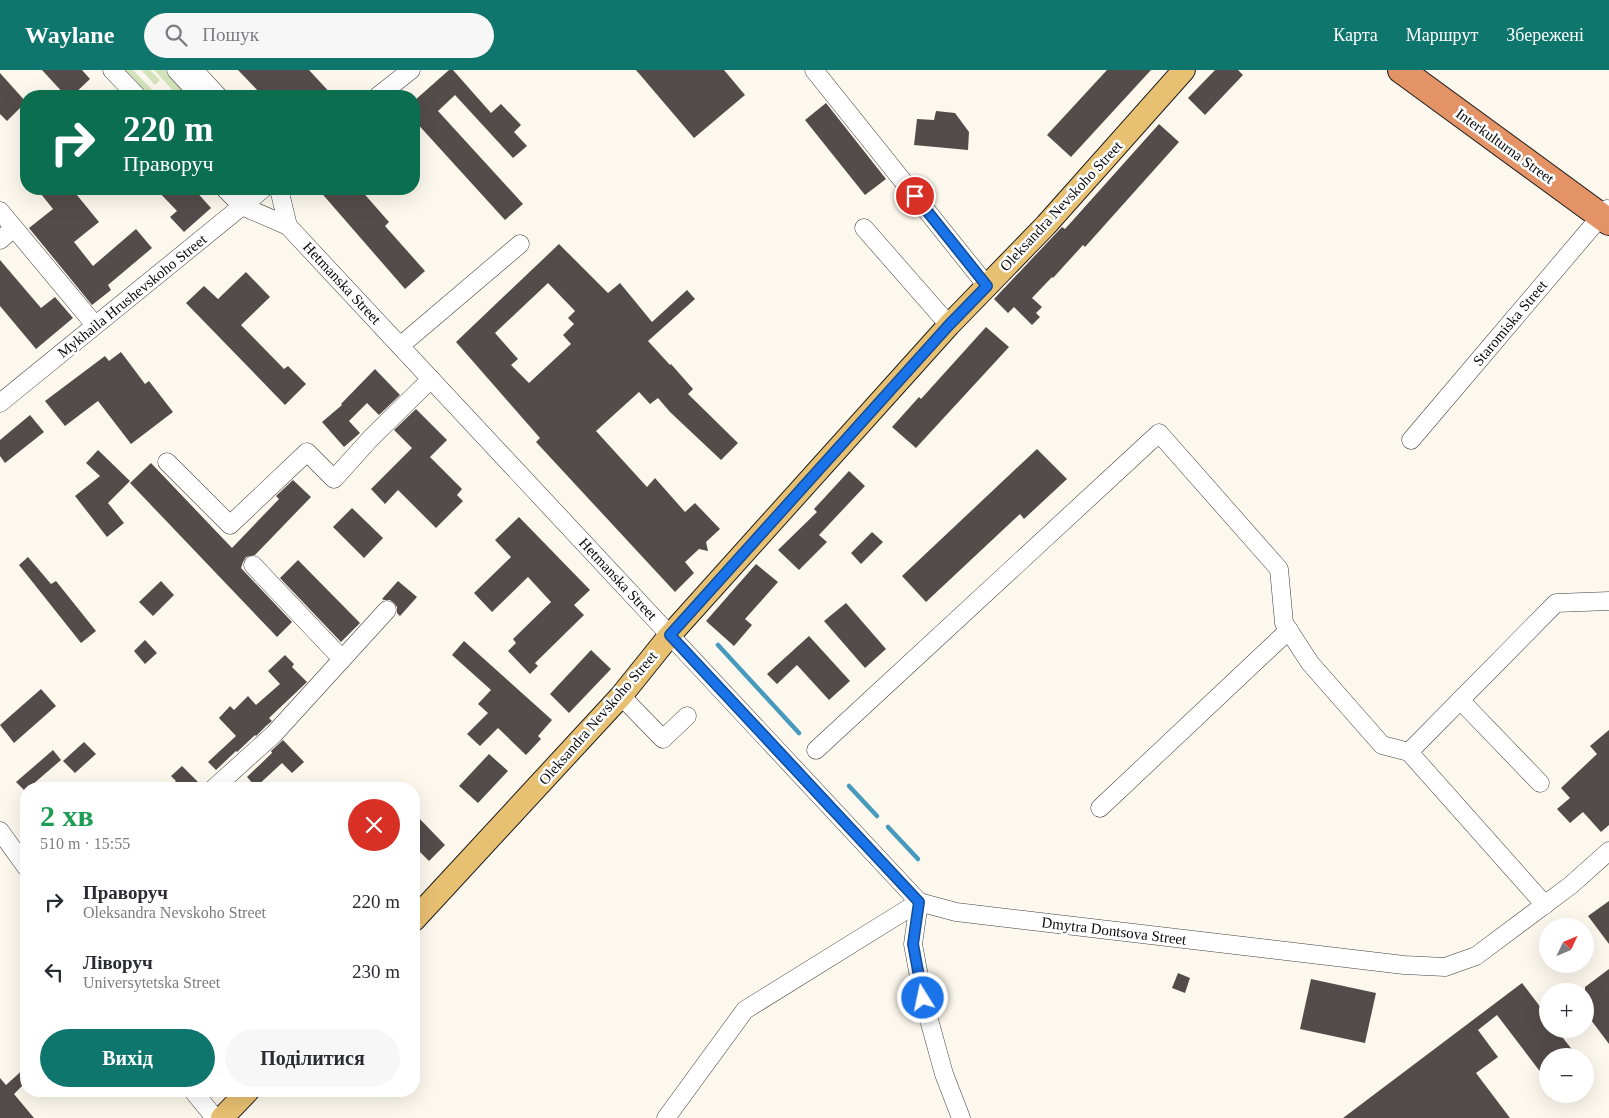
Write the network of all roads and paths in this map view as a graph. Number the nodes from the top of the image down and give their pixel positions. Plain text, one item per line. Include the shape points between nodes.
1 (112, 70) edge
2 (176, 70) edge
3 (194, 70) edge
4 (411, 70) edge
5 (814, 70) edge
6 (1184, 70) edge
7 (1401, 70) edge
8 (131, 90) edge
9 (194, 90) edge
10 (212, 90) edge
11 (386, 90) edge
12 (231, 195) edge
13 (256, 195) edge
14 (280, 195) edge
15 (242, 206) junction
16 (0, 211) edge
17 (1606, 215) edge
18 (288, 226) junction
19 (14, 228) junction
20 (864, 228) dead end
21 (0, 240) edge
22 (520, 244) dead end
23 (987, 286) junction
24 (95, 325) junction
25 (949, 325) junction
26 (400, 346) junction
27 (431, 379) junction
28 (0, 402) edge
29 (1412, 440) dead end
30 (168, 462) dead end
31 (253, 565) dead end
32 (1609, 601) edge
33 (387, 610) dead end
34 (1289, 630) junction
35 (670, 635) junction
36 (342, 659) junction
37 (621, 696) junction
38 (1460, 700) junction
39 (687, 716) dead end
40 (816, 750) dead end
41 (1409, 752) junction
42 (221, 782) edge
43 (1540, 783) dead end
44 (1100, 808) dead end
45 (0, 831) edge
46 (1609, 851) edge
47 (20, 859) edge
48 (919, 902) junction
49 (1545, 904) junction
50 (420, 914) edge
51 (198, 1097) edge
52 (242, 1097) edge
53 (215, 1118) edge
54 (222, 1118) edge
55 (666, 1118) edge
56 (961, 1118) edge

1 - 8 street
2 - 9 street
3 - 10 street
4 - 11 street
5 - 23 street
6 - 23 main road, Oleksandra Nevskoho Street
7 - 17 highway, Interkulturna Street
12 - 15 street, Hetmanska Street
13 - 15 street, Mykhaila Hrushevskoho Street
14 - 18 street, Hetmanska Street
15 - 18 street, Hetmanska Street
15 - 24 street, Mykhaila Hrushevskoho Street
16 - 19 street
17 - 29 street, Staromiska Street
18 - 26 street, Hetmanska Street
19 - 21 street
19 - 24 street
20 - 25 street
22 - 26 street
23 - 25 main road, Oleksandra Nevskoho Street
24 - 28 street, Mykhaila Hrushevskoho Street
25 - 35 main road, Oleksandra Nevskoho Street
26 - 27 street, Hetmanska Street
27 - 30 street via 334,479 307,452 230,525
27 - 35 street, Hetmanska Street
31 - 36 street
32 - 38 street via 1556,603
33 - 36 street
34 - 40 street via 1284,622 1279,569 1159,432
34 - 41 street via 1310,663 1382,745
34 - 44 street
35 - 37 main road, Oleksandra Nevskoho Street
35 - 48 street, Hetmanska Street
36 - 42 street via 274,734
37 - 39 street via 663,739
37 - 50 main road, Oleksandra Nevskoho Street
38 - 41 street
38 - 43 street
41 - 49 street
45 - 47 street
46 - 49 street, Dmytra Dontsova Street
48 - 49 street, Dmytra Dontsova Street via 956,912 1404,965 1445,966 1476,956
48 - 55 street via 745,1010
48 - 56 street via 913,944 923,998 944,1074
51 - 53 street
52 - 54 main road

